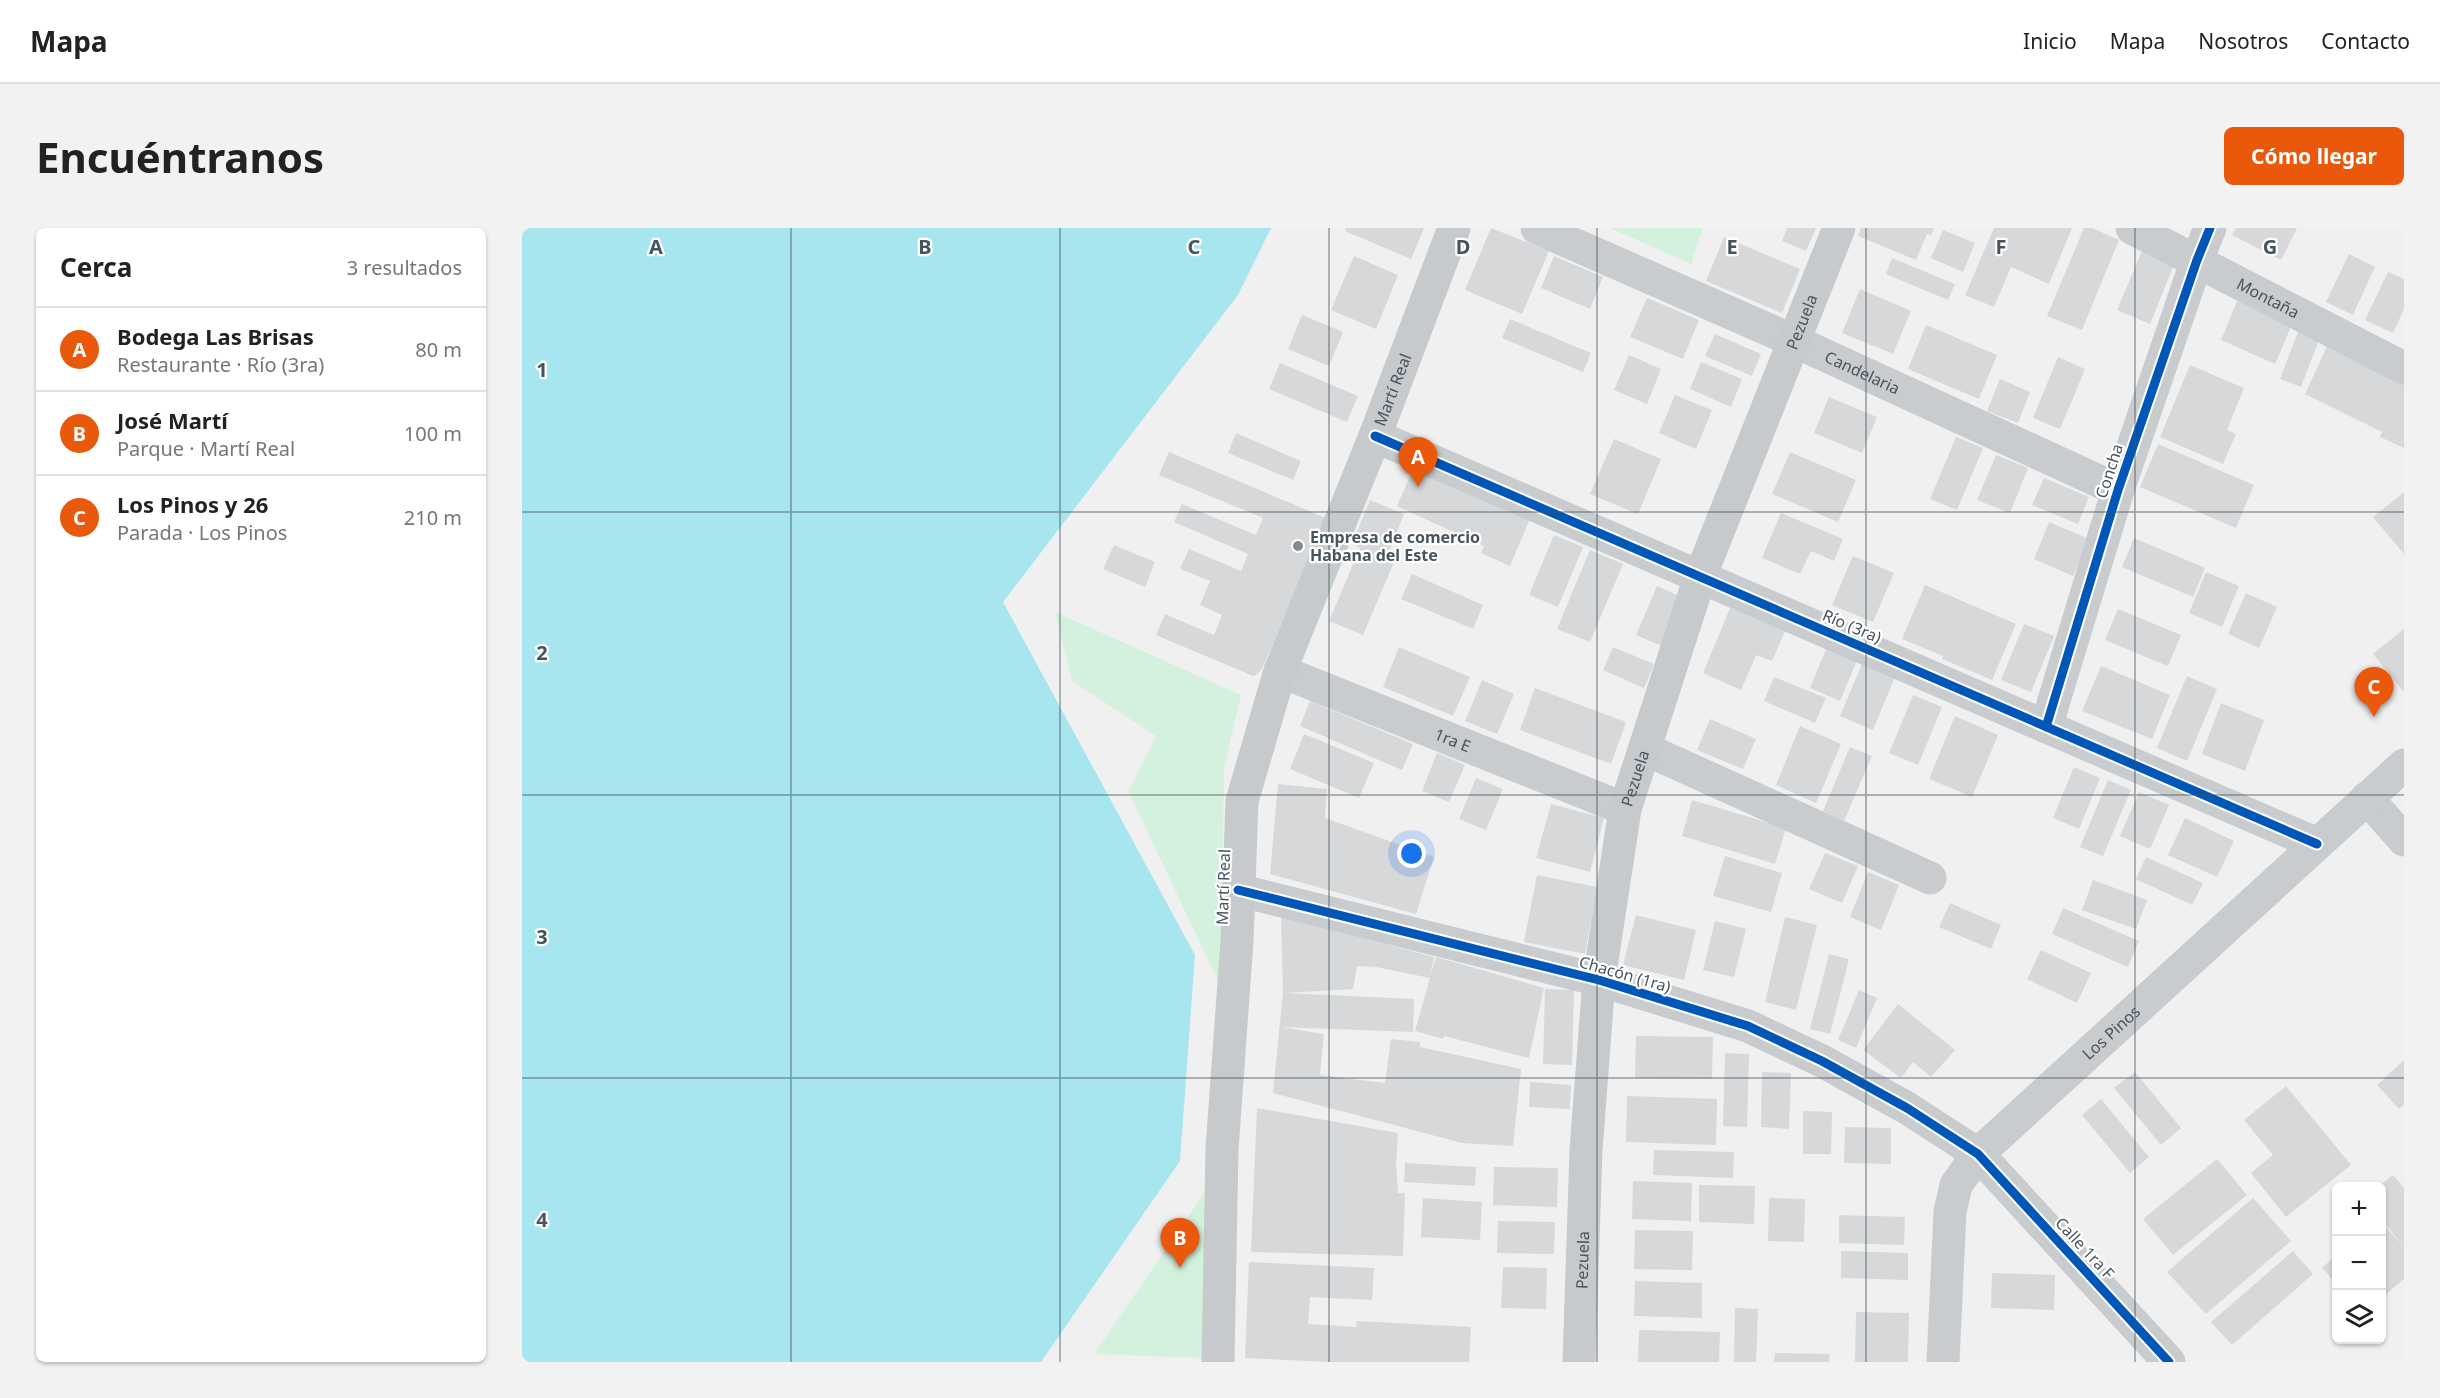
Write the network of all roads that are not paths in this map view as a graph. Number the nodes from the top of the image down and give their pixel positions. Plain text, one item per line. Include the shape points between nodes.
1 (1454, 228) edge
2 (1537, 228) edge
3 (1839, 228) edge
4 (2132, 228) edge
5 (2210, 228) edge
6 (2196, 260) junction
7 (1794, 341) junction
8 (2404, 368) edge
9 (1375, 436) junction
10 (2118, 490) junction
11 (1700, 577) junction
12 (1280, 671) junction
13 (2046, 727) junction
14 (1645, 749) junction
15 (2404, 765) edge
16 (2367, 798) junction
17 (1625, 809) junction
18 (2404, 840) edge
19 (2317, 844) junction
20 (1930, 878) dead end
21 (1238, 890) junction
22 (1599, 980) junction
23 (1978, 1154) junction
24 (1218, 1362) edge
25 (1579, 1362) edge
26 (1943, 1362) edge
27 (2169, 1362) edge

1 - 9 main road, Martí Real
2 - 7 street, Candelaria
3 - 7 main road, Pezuela
4 - 6 street, Montaña
5 - 6 street, Concha
6 - 8 street, Montaña
6 - 10 street, Concha
7 - 10 street, Candelaria
7 - 11 main road, Pezuela
9 - 11 street, Río (3ra)
9 - 12 main road, Martí Real
10 - 13 street, Concha
11 - 13 street, Río (3ra)
11 - 14 main road, Pezuela
12 - 17 street, 1ra E
12 - 21 main road, Martí Real via 1242,801
13 - 19 street, Río (3ra)
14 - 17 main road, Pezuela
14 - 20 street
15 - 16 street, Los Pinos
16 - 18 street
16 - 19 street, Los Pinos
17 - 22 main road, Pezuela
19 - 23 street, Los Pinos
21 - 22 street, Chacón (1ra)
21 - 24 main road, Martí Real via 1222,1149
22 - 23 street, Chacón (1ra) via 1748,1026 1898,1103
22 - 25 main road, Pezuela via 1586,1150
23 - 26 street, Los Pinos via 1956,1185 1950,1212
23 - 27 street, Calle 1ra F

